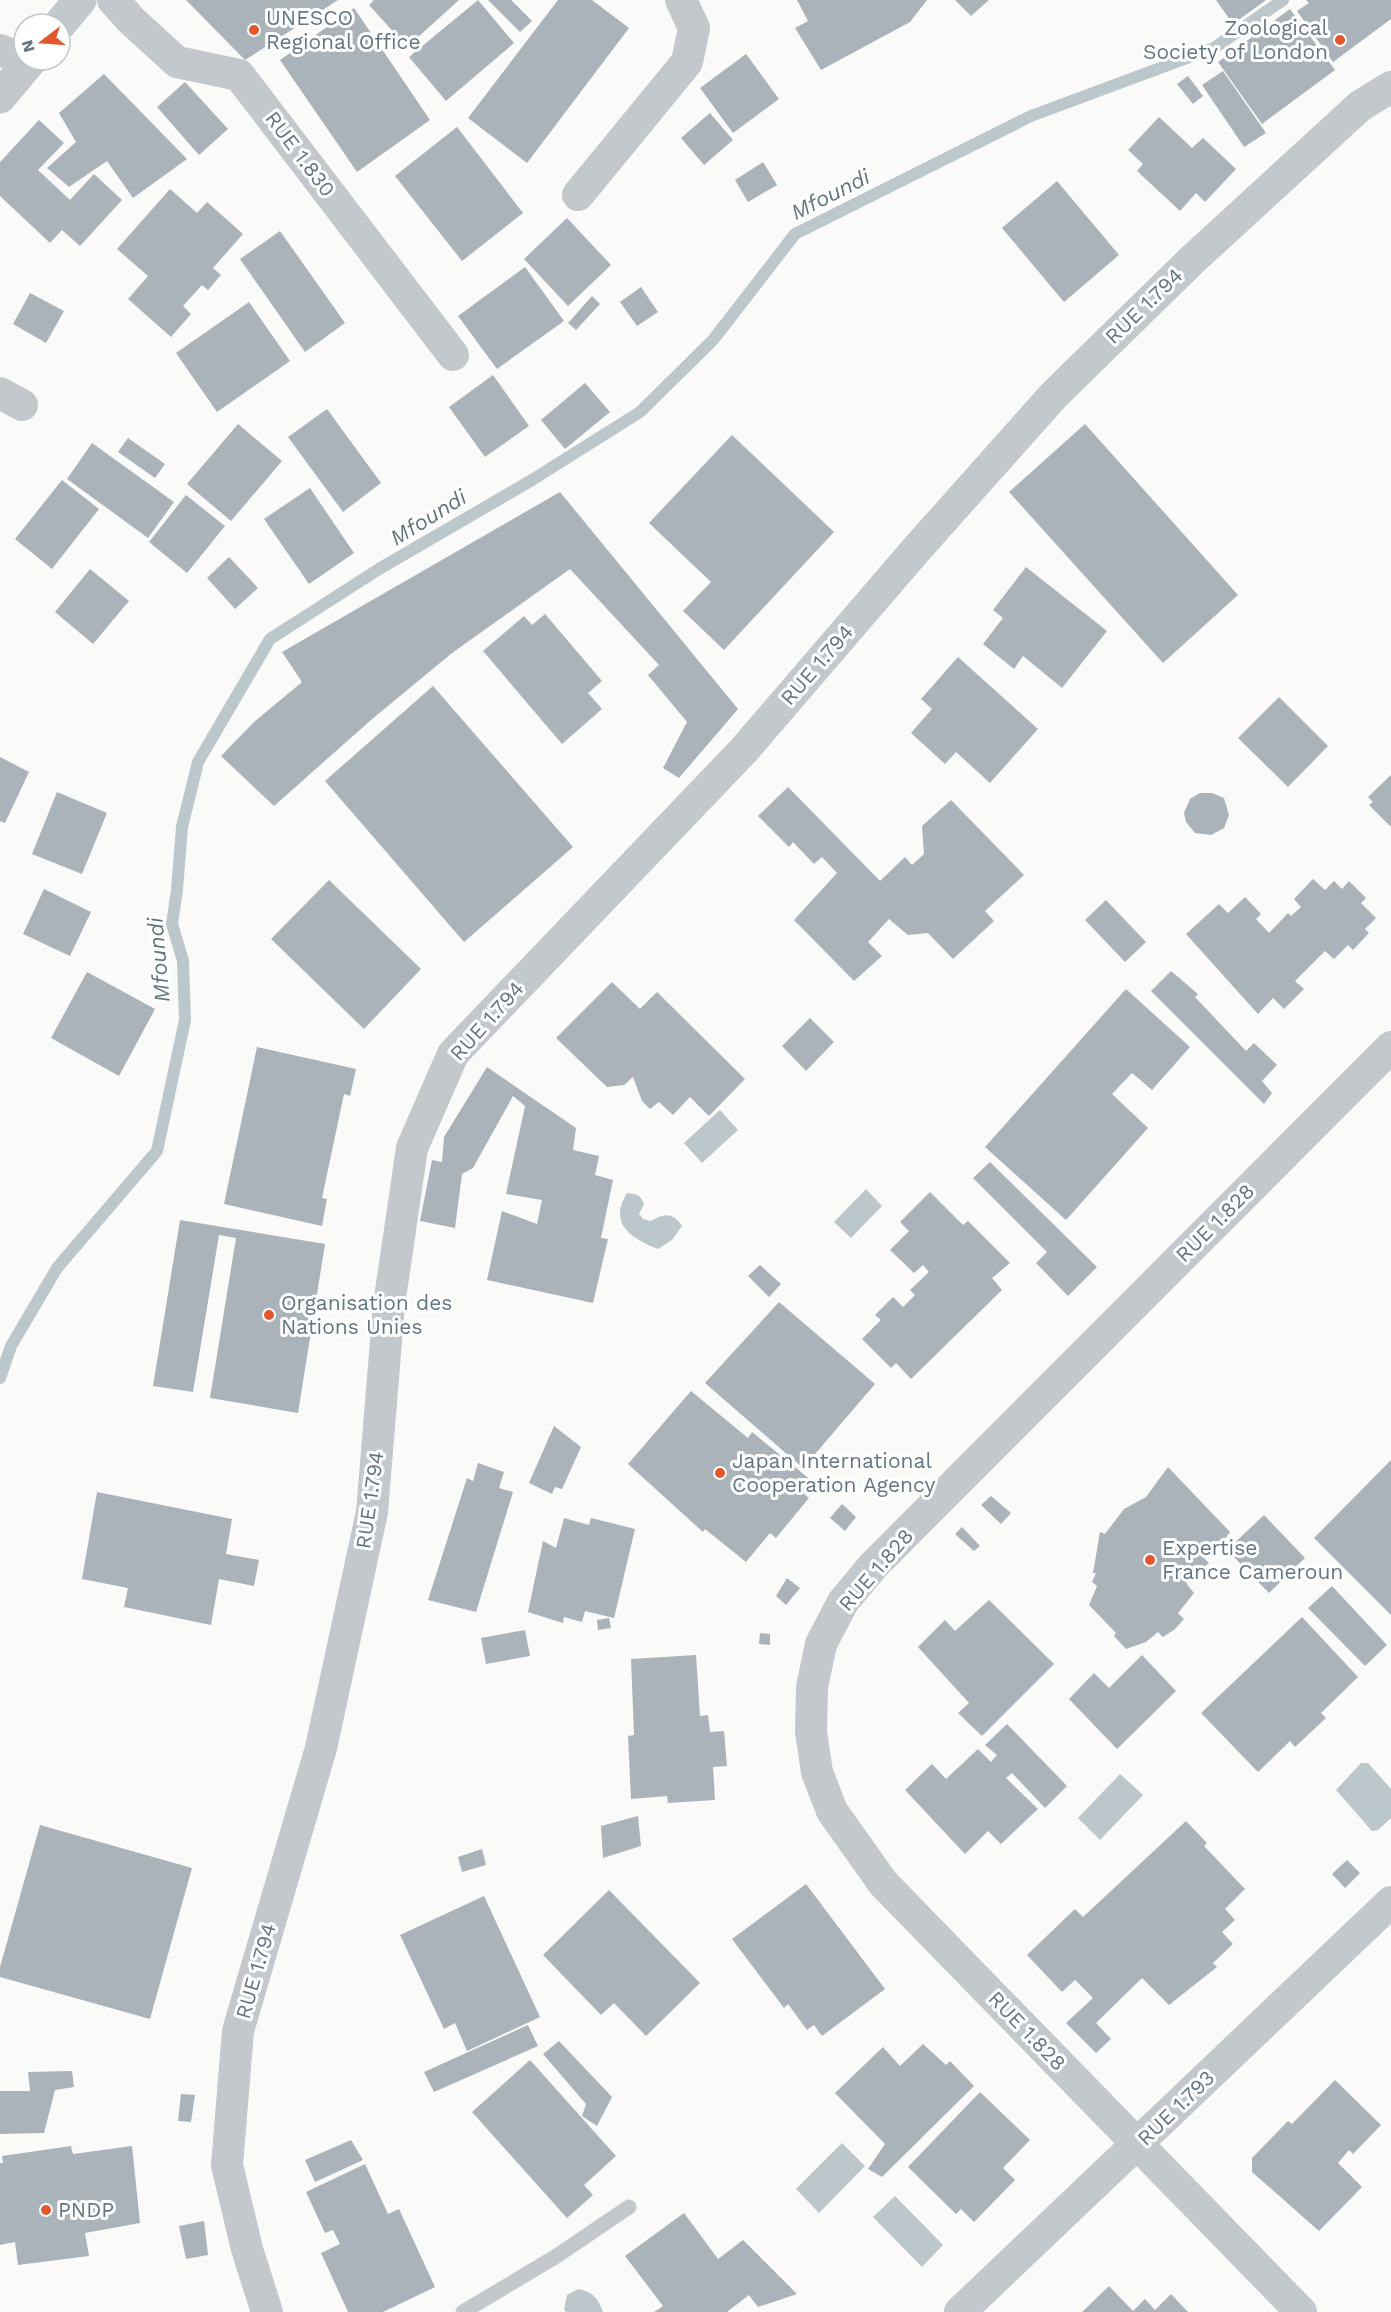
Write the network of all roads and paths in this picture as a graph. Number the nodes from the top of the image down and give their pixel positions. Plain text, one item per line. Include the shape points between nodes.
1 (80, 0) edge
2 (113, 0) edge
3 (681, 0) edge
4 (70, 12) edge
5 (12, 72) edge
6 (1391, 87) edge
7 (0, 97) edge
8 (578, 195) dead end
9 (453, 355) dead end
10 (1391, 1047) edge
11 (1391, 1902) edge
12 (1138, 2145) junction
13 (629, 2207) dead end
14 (267, 2312) edge
15 (463, 2312) edge
16 (960, 2312) edge
17 (1301, 2312) edge

1 - 4 street
2 - 9 street, RUE 1.830 via 177,62 240,75
3 - 8 street via 694,28 687,62
5 - 7 street
6 - 14 street, RUE 1.794 via 1360,106 1317,145 1053,395 744,750 453,1053 412,1148 389,1305 372,1512 321,1748 238,2031 227,2165
10 - 12 street, RUE 1.828 via 873,1566 843,1602 821,1644 812,1687 812,1732 818,1772 832,1811 883,1883
11 - 12 street, RUE 1.793
12 - 16 street, RUE 1.793
12 - 17 street, RUE 1.828
13 - 15 lane

